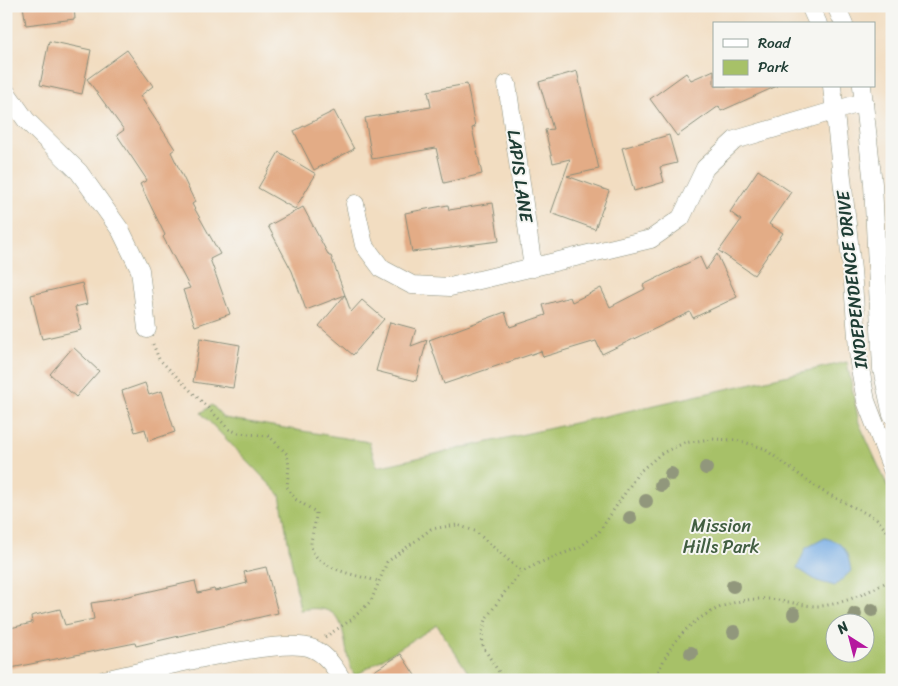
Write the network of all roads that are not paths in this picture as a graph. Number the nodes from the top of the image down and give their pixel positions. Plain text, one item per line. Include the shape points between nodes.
1 (810, 6) edge
2 (836, 6) edge
3 (817, 22) edge
4 (843, 22) edge
5 (507, 84) dead end
6 (832, 88) edge
7 (6, 92) edge
8 (863, 94) edge
9 (834, 109) junction
10 (355, 204) dead end
11 (533, 268) junction
12 (147, 329) road end
13 (892, 415) edge
14 (892, 469) edge
15 (104, 680) edge
16 (342, 680) edge

1 - 3 street
2 - 4 street
5 - 11 street, LAPIS LANE
6 - 9 street, INDEPENDENCE DRIVE
7 - 12 street via 26,120 79,172 121,231 140,270
8 - 9 street
8 - 13 street, INDEPENDENCE DRIVE via 873,184 882,369
9 - 11 street via 735,140 704,168 681,218 651,239
9 - 14 street, INDEPENDENCE DRIVE via 859,363 866,401
10 - 11 street via 364,244 382,269 412,285 450,287
15 - 16 street via 266,647 309,647 324,655

